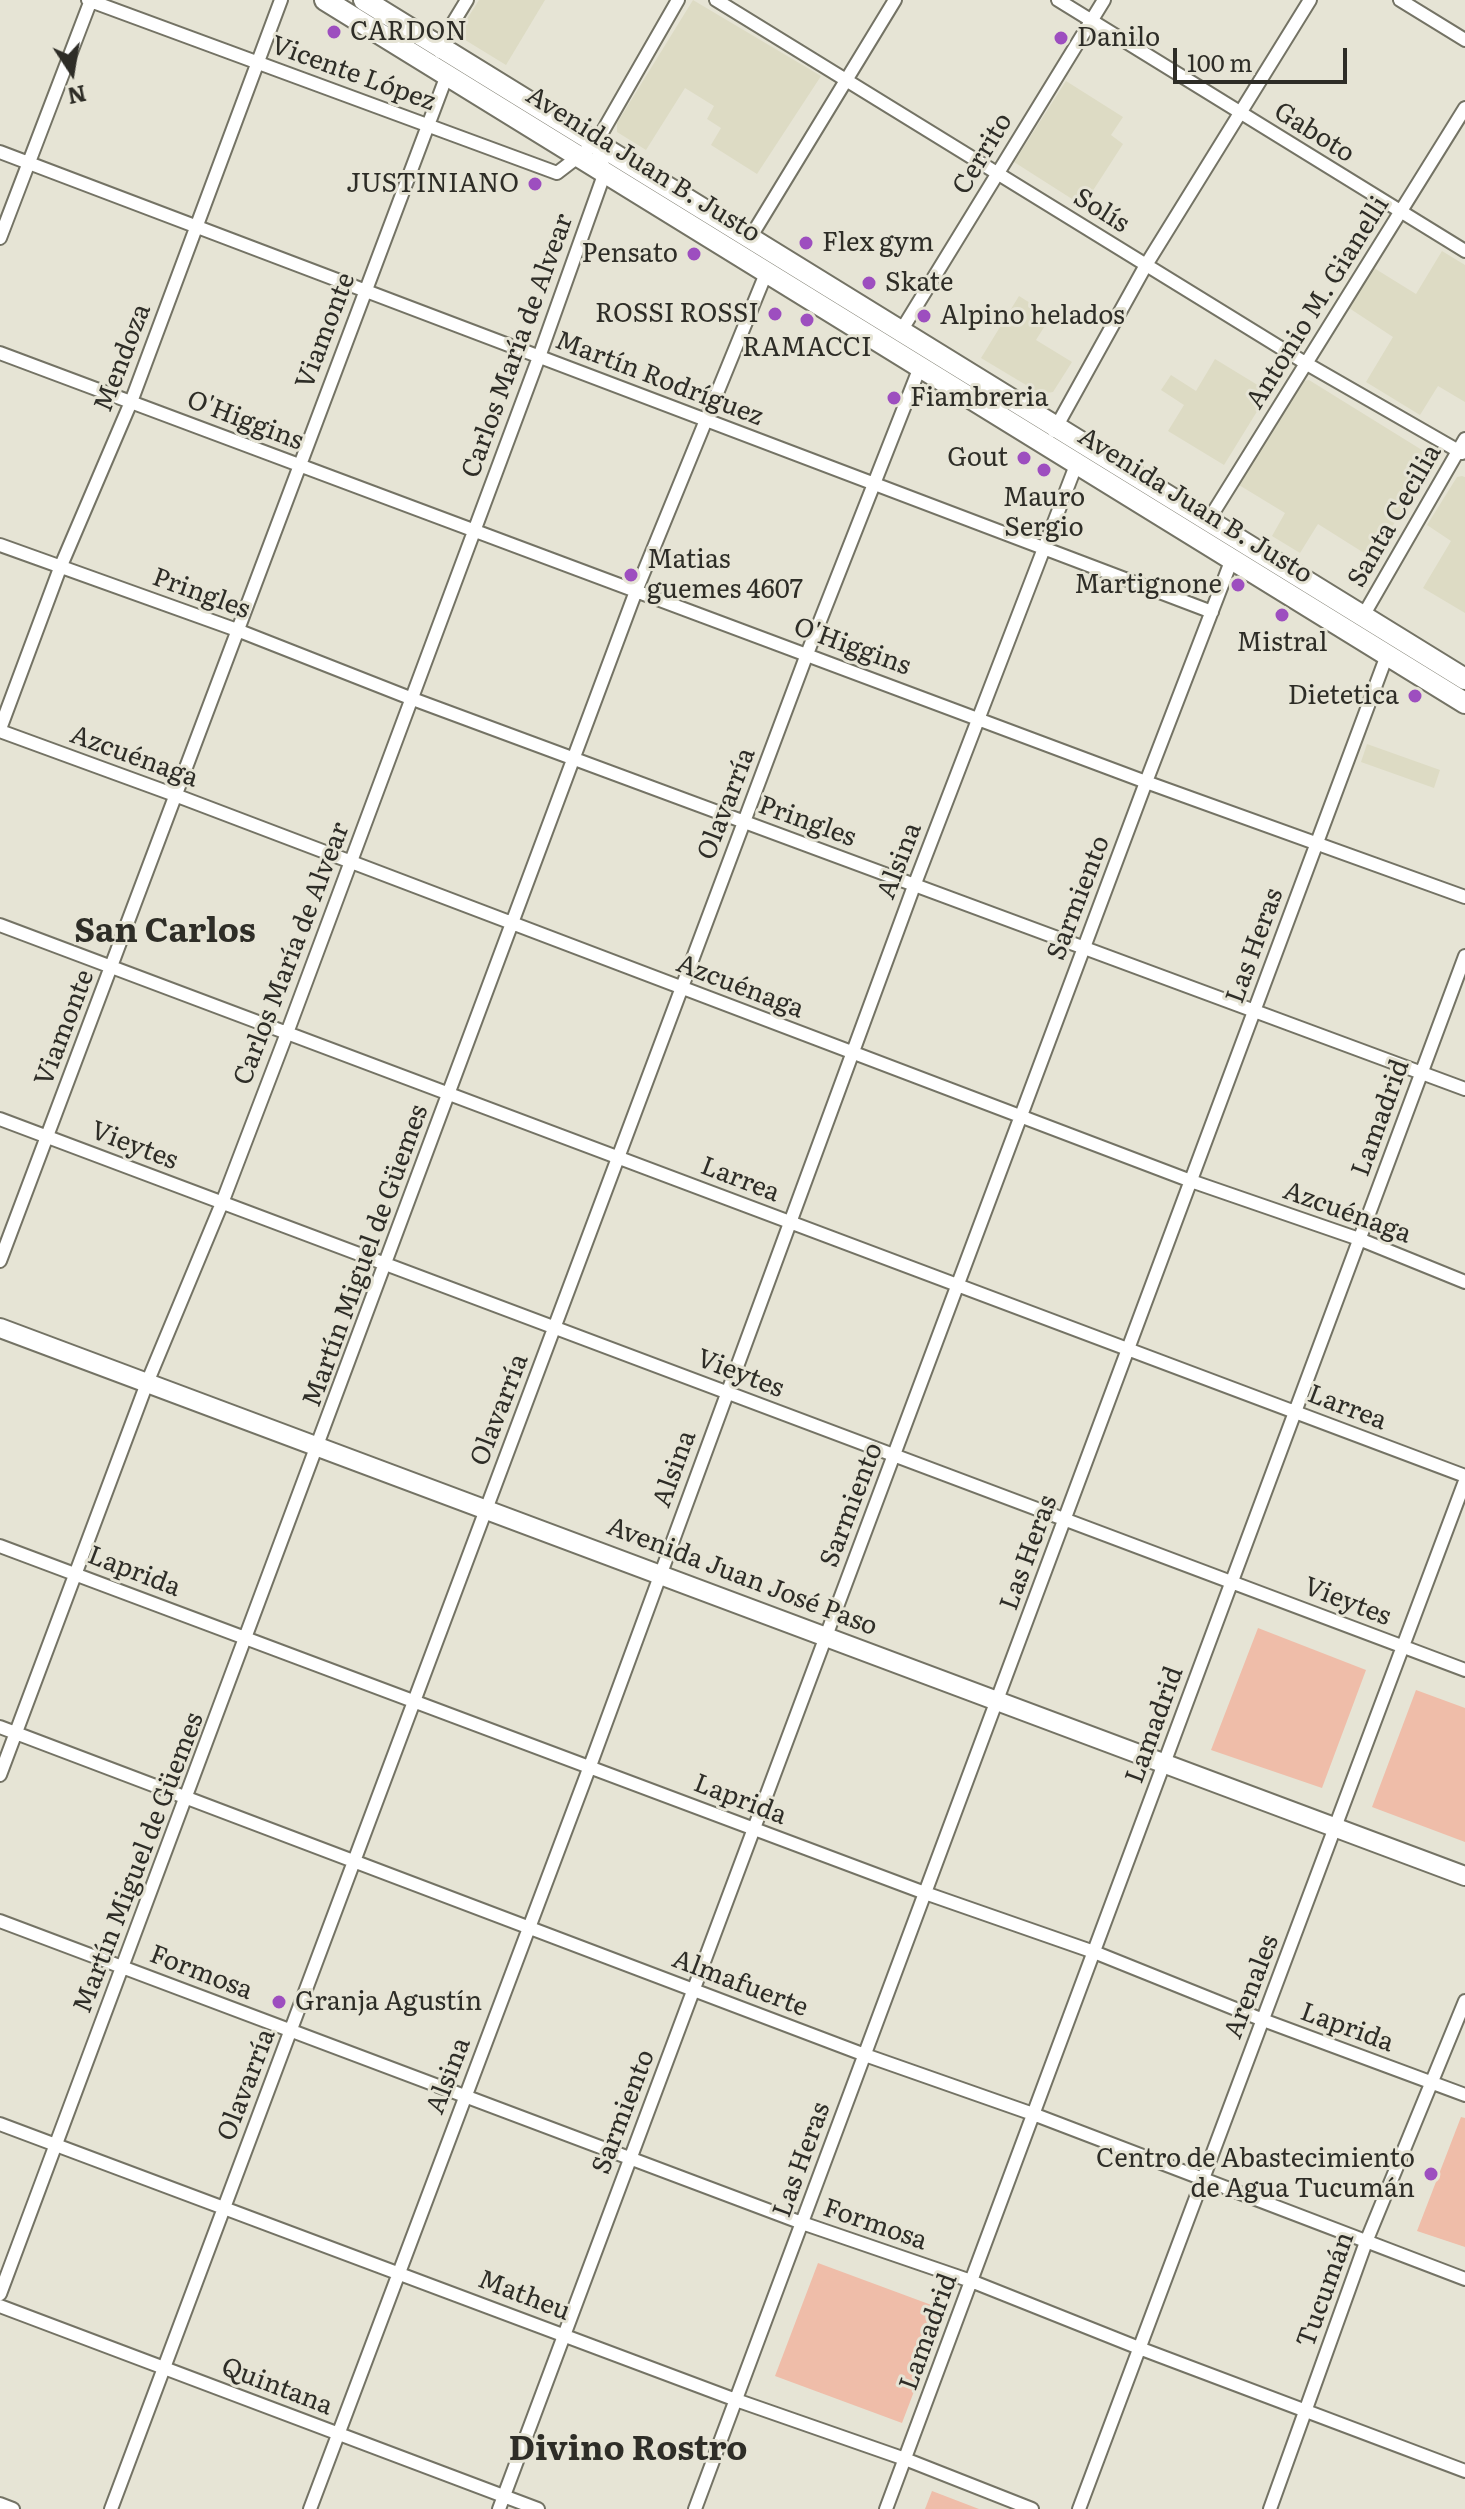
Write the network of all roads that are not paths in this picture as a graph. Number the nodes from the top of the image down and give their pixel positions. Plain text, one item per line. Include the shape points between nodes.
1 (90, 0) edge
2 (281, 0) edge
3 (325, 0) edge
4 (364, 0) edge
5 (467, 0) edge
6 (678, 0) edge
7 (716, 0) edge
8 (895, 0) edge
9 (1058, 0) edge
10 (1104, 0) edge
11 (1310, 0) edge
12 (1400, 0) edge
13 (1091, 20) junction
14 (1465, 40) edge
15 (439, 46) junction
16 (259, 64) junction
17 (447, 75) junction
18 (846, 79) junction
19 (1465, 108) edge
20 (1240, 113) junction
21 (427, 125) junction
22 (596, 143) junction
23 (0, 152) edge
24 (579, 156) junction
25 (29, 163) junction
26 (605, 172) junction
27 (998, 172) junction
28 (1401, 212) junction
29 (196, 226) junction
30 (0, 238) edge
31 (750, 238) junction
32 (1465, 251) edge
33 (1146, 265) junction
34 (768, 273) junction
35 (365, 290) junction
36 (901, 331) junction
37 (0, 353) edge
38 (539, 357) junction
39 (1307, 364) junction
40 (920, 367) junction
41 (131, 402) junction
42 (707, 422) junction
43 (1052, 436) junction
44 (1463, 448) edge
45 (1081, 454) junction
46 (299, 465) junction
47 (873, 485) junction
48 (1208, 521) junction
49 (474, 530) junction
50 (0, 545) edge
51 (1043, 549) junction
52 (1232, 559) junction
53 (60, 568) junction
54 (636, 591) junction
55 (1212, 612) junction
56 (1363, 616) junction
57 (237, 630) junction
58 (807, 654) junction
59 (1387, 655) junction
60 (1465, 679) edge
61 (410, 698) junction
62 (1465, 703) edge
63 (979, 717) junction
64 (0, 730) edge
65 (574, 759) junction
66 (1146, 782) junction
67 (175, 795) junction
68 (744, 822) junction
69 (1317, 844) junction
70 (350, 863) junction
71 (914, 886) junction
72 (1465, 897) edge
73 (512, 924) junction
74 (0, 925) edge
75 (1084, 949) junction
76 (1465, 956) edge
77 (111, 967) junction
78 (681, 988) junction
79 (1254, 1013) junction
80 (287, 1033) junction
81 (851, 1053) junction
82 (1422, 1072) junction
83 (1465, 1089) edge
84 (449, 1094) junction
85 (1021, 1116) junction
86 (0, 1119) edge
87 (47, 1137) junction
88 (619, 1158) junction
89 (1191, 1181) junction
90 (222, 1203) junction
91 (791, 1223) junction
92 (1359, 1239) junction
93 (0, 1261) edge
94 (386, 1264) junction
95 (1465, 1282) edge
96 (959, 1286) junction
97 (0, 1328) edge
98 (554, 1328) junction
99 (1128, 1350) junction
100 (147, 1383) junction
101 (726, 1393) junction
102 (1296, 1413) junction
103 (318, 1447) junction
104 (894, 1455) junction
105 (1465, 1479) edge
106 (486, 1510) junction
107 (1065, 1519) junction
108 (0, 1546) edge
109 (76, 1574) junction
110 (659, 1574) junction
111 (1232, 1582) junction
112 (826, 1637) junction
113 (247, 1638) junction
114 (1402, 1646) junction
115 (1465, 1670) edge
116 (414, 1701) junction
117 (997, 1701) junction
118 (0, 1727) edge
119 (16, 1733) junction
120 (1164, 1763) junction
121 (590, 1766) junction
122 (0, 1775) edge
123 (187, 1797) junction
124 (1335, 1827) junction
125 (754, 1829) junction
126 (355, 1860) junction
127 (1465, 1876) edge
128 (925, 1893) junction
129 (0, 1921) edge
130 (529, 1927) junction
131 (1094, 1952) junction
132 (123, 1967) junction
133 (694, 1989) junction
134 (1465, 2001) edge
135 (1263, 2020) junction
136 (291, 2030) junction
137 (865, 2055) junction
138 (1433, 2083) junction
139 (1465, 2095) edge
140 (466, 2096) junction
141 (1033, 2114) junction
142 (0, 2124) edge
143 (56, 2145) junction
144 (631, 2157) junction
145 (1203, 2180) junction
146 (224, 2208) junction
147 (802, 2223) junction
148 (1366, 2242) junction
149 (399, 2273) junction
150 (1465, 2279) edge
151 (971, 2281) junction
152 (0, 2294) edge
153 (0, 2306) edge
154 (564, 2335) junction
155 (1139, 2348) junction
156 (164, 2368) junction
157 (736, 2400) junction
158 (1305, 2411) junction
159 (338, 2434) junction
160 (905, 2459) junction
161 (1465, 2471) edge
162 (501, 2503) edge
163 (0, 2504) edge
164 (13, 2509) edge
165 (111, 2509) edge
166 (310, 2509) edge
167 (538, 2509) edge
168 (695, 2509) edge
169 (886, 2509) edge
170 (1032, 2509) edge
171 (1079, 2509) edge
172 (1270, 2509) edge

1 - 16 street, Vicente López
1 - 25 street
2 - 16 street, Mendoza
3 - 17 main road, Avenida Juan B. Justo
4 - 15 main road, Avenida Juan B. Justo
5 - 15 street
6 - 22 street
7 - 18 street, Solís
8 - 18 street
9 - 13 street, Gaboto
10 - 13 street, Cerrito
11 - 20 street
12 - 14 street
13 - 20 street, Gaboto
13 - 27 street, Cerrito
15 - 17 street
15 - 22 main road, Avenida Juan B. Justo
16 - 21 street, Vicente López
16 - 29 street, Mendoza
17 - 21 street, Viamonte
17 - 24 main road, Avenida Juan B. Justo
18 - 27 street, Solís
18 - 31 street
19 - 28 street, Antonio M. Gianelli
20 - 28 street, Gaboto
20 - 33 street
21 - 24 street, Vicente López via 557,173
21 - 35 street, Viamonte
22 - 24 street, Vicente López
22 - 26 street
22 - 31 main road, Avenida Juan B. Justo
23 - 25 street, Martín Rodríguez
24 - 26 main road, Avenida Juan B. Justo
25 - 29 street, Martín Rodríguez
25 - 30 street
26 - 34 main road, Avenida Juan B. Justo
26 - 38 street, Carlos María de Alvear
27 - 33 street, Solís
27 - 36 street, Cerrito
28 - 32 street, Gaboto
28 - 39 street, Antonio M. Gianelli
29 - 35 street, Martín Rodríguez
29 - 41 street, Mendoza
31 - 34 street
31 - 36 main road, Avenida Juan B. Justo
33 - 39 street, Solís
33 - 43 street
34 - 40 main road, Avenida Juan B. Justo
34 - 42 street, Martín Miguel de Güemes
35 - 38 street, Martín Rodríguez
35 - 46 street, Viamonte
36 - 40 street
36 - 43 main road, Avenida Juan B. Justo
37 - 41 street, O'Higgins
38 - 42 street, Martín Rodríguez
38 - 49 street, Carlos María de Alvear
39 - 44 street, Solís
39 - 48 street, Antonio M. Gianelli
40 - 43 main road, Avenida Juan B. Justo
40 - 47 street, Olavarría
41 - 46 street, O'Higgins
41 - 53 street, Mendoza
42 - 47 street, Martín Rodríguez
42 - 54 street, Martín Miguel de Güemes
43 - 45 main road, Avenida Juan B. Justo
44 - 56 street, Santa Cecilia
45 - 48 main road, Avenida Juan B. Justo
45 - 51 street, Alsina
45 - 52 main road, Avenida Juan B. Justo
46 - 49 street, O'Higgins
46 - 57 street, Viamonte
47 - 51 street, Martín Rodríguez
47 - 58 street, Olavarría
48 - 52 street
48 - 56 main road, Avenida Juan B. Justo
49 - 54 street, O'Higgins
49 - 61 street, Carlos María de Alvear
50 - 53 street, Pringles
51 - 55 street, Martín Rodríguez
51 - 63 street, Alsina
52 - 55 street, Sarmiento
52 - 59 main road, Avenida Juan B. Justo
53 - 57 street, Pringles
53 - 64 street, Mendoza
54 - 58 street, O'Higgins
54 - 65 street, Martín Miguel de Güemes
55 - 66 street, Sarmiento
56 - 59 street
56 - 60 main road, Avenida Juan B. Justo
57 - 61 street, Pringles
57 - 67 street, Viamonte
58 - 63 street, O'Higgins
58 - 68 street, Olavarría
59 - 62 main road, Avenida Juan B. Justo
59 - 69 street, Las Heras
61 - 65 street, Pringles
61 - 70 street, Carlos María de Alvear
63 - 66 street, O'Higgins
63 - 71 street, Alsina
64 - 67 street, Azcuénaga
65 - 68 street, Pringles
65 - 73 street, Martín Miguel de Güemes
66 - 69 street, O'Higgins
66 - 75 street, Sarmiento
67 - 70 street, Azcuénaga
67 - 77 street, Viamonte
68 - 71 street, Pringles
68 - 78 street, Olavarría
69 - 72 street, O'Higgins
69 - 79 street, Las Heras
70 - 73 street, Azcuénaga
70 - 80 street, Carlos María de Alvear
71 - 75 street, Pringles
71 - 81 street, Alsina
73 - 78 street, Azcuénaga
73 - 84 street, Martín Miguel de Güemes
74 - 77 street, Larrea
75 - 79 street, Pringles
75 - 85 street, Sarmiento
76 - 82 street, Lamadrid
77 - 80 street, Larrea
77 - 87 street, Viamonte
78 - 81 street, Azcuénaga
78 - 88 street, Olavarría
79 - 82 street, Pringles
79 - 89 street, Las Heras
80 - 84 street, Larrea
80 - 90 street, Carlos María de Alvear
81 - 85 street, Azcuénaga
81 - 91 street, Alsina
82 - 83 street, Pringles
82 - 92 street, Lamadrid
84 - 88 street, Larrea
84 - 94 street, Martín Miguel de Güemes
85 - 89 street, Azcuénaga
85 - 96 street, Sarmiento
86 - 87 street, Vieytes
87 - 90 street, Vieytes
87 - 93 street, Viamonte
88 - 91 street, Larrea
88 - 98 street, Olavarría
89 - 92 street, Azcuénaga
89 - 99 street, Las Heras
90 - 94 street, Vieytes
90 - 100 street, Carlos María de Alvear
91 - 96 street, Larrea
91 - 101 street, Alsina
92 - 95 street, Azcuénaga
92 - 102 street, Lamadrid
94 - 98 street, Vieytes
94 - 103 street, Martín Miguel de Güemes
96 - 99 street, Larrea
96 - 104 street, Sarmiento
97 - 100 main road, Avenida Juan José Paso
98 - 101 street, Vieytes
98 - 106 street, Olavarría
99 - 102 street, Larrea
99 - 107 street, Las Heras
100 - 103 main road, Avenida Juan José Paso
100 - 109 street, Carlos María de Alvear
101 - 104 street, Vieytes
101 - 110 street, Alsina
102 - 105 street, Larrea
102 - 111 street, Lamadrid
103 - 106 main road, Avenida Juan José Paso
103 - 113 street, Martín Miguel de Güemes
104 - 107 street, Vieytes
104 - 112 street, Sarmiento
105 - 114 street, Arenales
106 - 110 main road, Avenida Juan José Paso
106 - 116 street, Olavarría
107 - 111 street, Vieytes
107 - 117 street, Las Heras
108 - 109 street, Laprida
109 - 113 street, Laprida
109 - 119 street, Carlos María de Alvear
110 - 112 main road, Avenida Juan José Paso
110 - 121 street, Alsina
111 - 114 street, Vieytes
111 - 120 street, Lamadrid
112 - 117 main road, Avenida Juan José Paso
112 - 125 street, Sarmiento
113 - 116 street, Laprida
113 - 123 street, Martín Miguel de Güemes
114 - 115 street, Vieytes
114 - 124 street, Arenales
116 - 121 street, Laprida
116 - 126 street, Olavarría
117 - 120 main road, Avenida Juan José Paso
117 - 128 street, Las Heras
118 - 119 street, Almafuerte
119 - 122 street, Carlos María de Alvear
119 - 123 street, Almafuerte
120 - 124 main road, Avenida Juan José Paso
120 - 131 street, Lamadrid
121 - 125 street, Laprida
121 - 130 street, Alsina
123 - 126 street, Almafuerte
123 - 132 street, Martín Miguel de Güemes
124 - 127 main road, Avenida Juan José Paso
124 - 135 street, Arenales
125 - 128 street, Laprida
125 - 133 street, Sarmiento
126 - 130 street, Almafuerte
126 - 136 street, Olavarría
128 - 131 street, Laprida
128 - 137 street, Las Heras
129 - 132 street, Formosa
130 - 133 street, Almafuerte
130 - 140 street, Alsina
131 - 135 street, Laprida
131 - 141 street, Lamadrid
132 - 136 street, Formosa
132 - 143 street, Martín Miguel de Güemes
133 - 137 street, Almafuerte
133 - 144 street, Sarmiento
134 - 138 street, Tucumán
135 - 138 street, Laprida
135 - 145 street, Arenales
136 - 140 street, Formosa
136 - 146 street, Olavarría
137 - 141 street, Almafuerte
137 - 147 street, Las Heras
138 - 139 street, Laprida
138 - 148 street, Tucumán
140 - 144 street, Formosa
140 - 149 street, Alsina
141 - 145 street, Almafuerte
141 - 151 street, Lamadrid
142 - 143 street, Matheu
143 - 146 street, Matheu
143 - 152 street, Martín Miguel de Güemes
144 - 147 street, Formosa
144 - 154 street, Sarmiento
145 - 148 street, Almafuerte
145 - 155 street, Arenales
146 - 149 street, Matheu
146 - 156 street, Olavarría
147 - 151 street, Formosa
147 - 157 street, Las Heras
148 - 150 street, Almafuerte
148 - 158 street, Tucumán
149 - 154 street, Matheu
149 - 159 street, Alsina
151 - 155 street, Formosa
151 - 160 street, Lamadrid
153 - 156 street, Quintana
154 - 157 street, Matheu
154 - 162 street, Sarmiento
155 - 158 street, Formosa
155 - 171 street, Arenales
156 - 159 street, Quintana
156 - 165 street, Olavarría
157 - 160 street, Matheu
157 - 168 street, Las Heras
158 - 161 street, Formosa
158 - 172 street, Tucumán
159 - 162 street, Quintana
159 - 166 street, Alsina
160 - 169 street, Lamadrid
160 - 170 street, Matheu
162 - 167 street, Quintana
163 - 164 street

